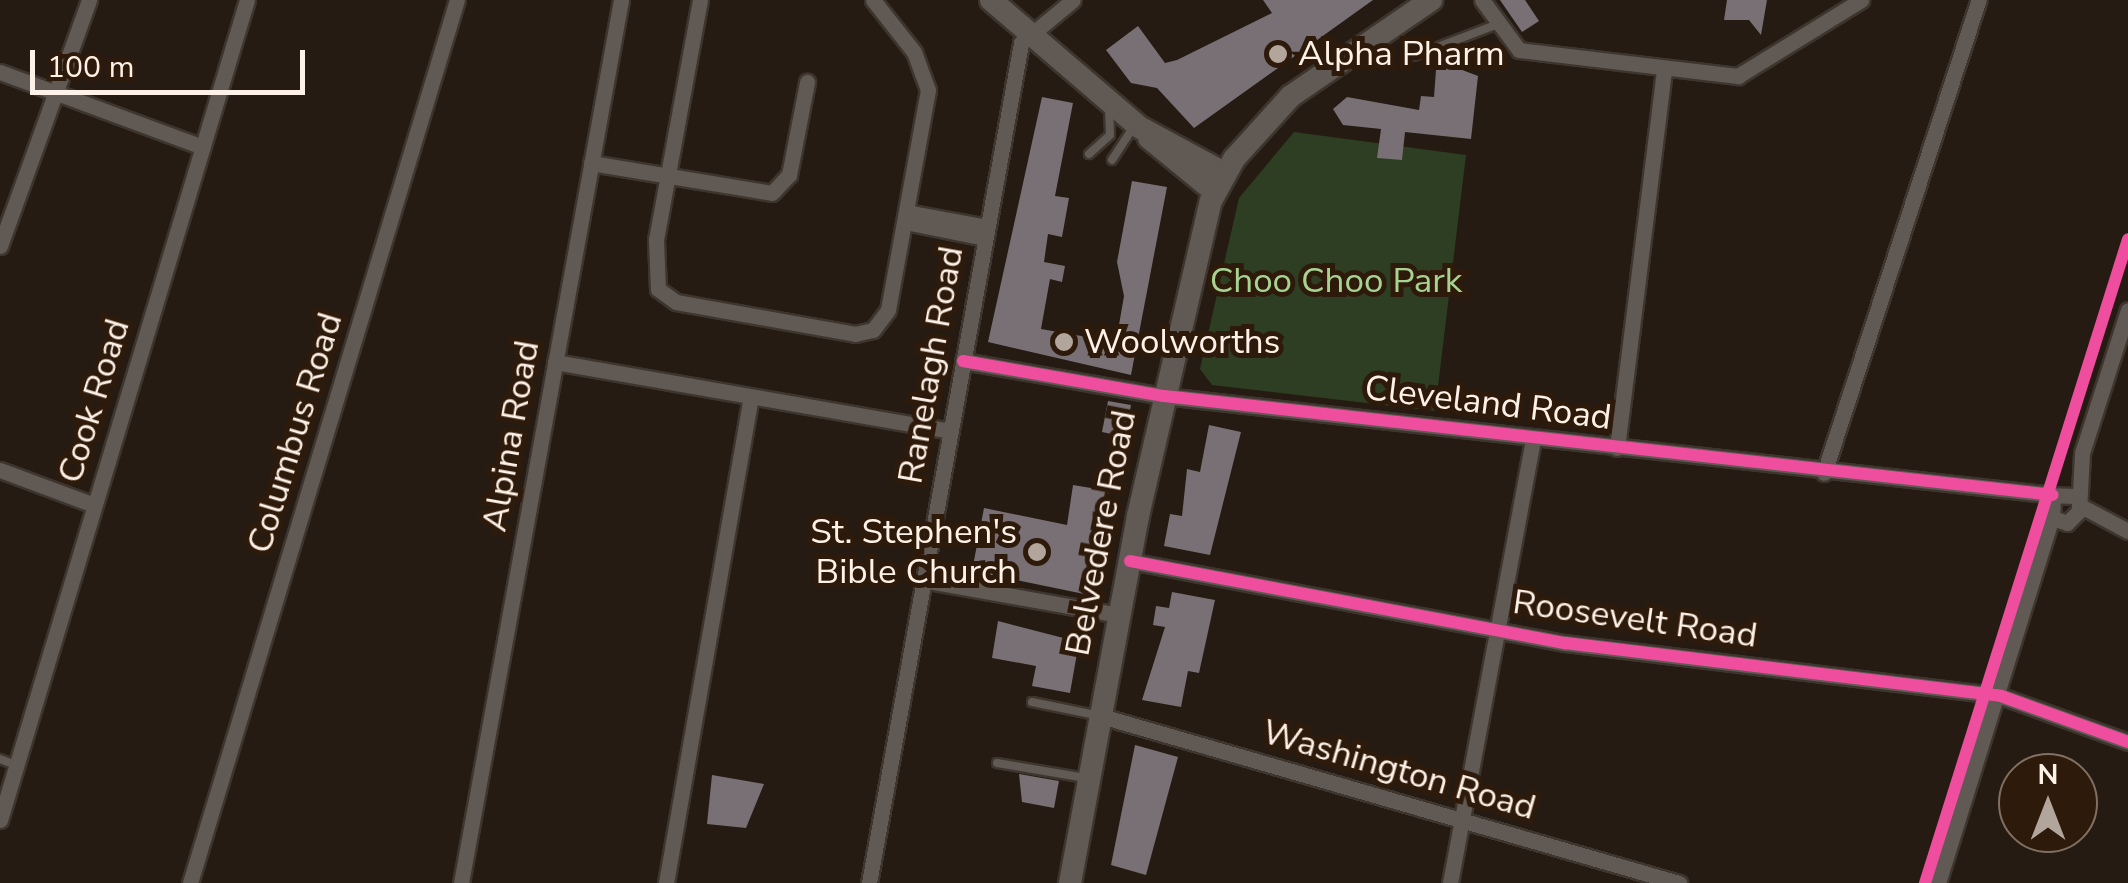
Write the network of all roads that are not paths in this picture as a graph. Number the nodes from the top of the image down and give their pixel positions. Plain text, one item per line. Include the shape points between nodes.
1 (89, 0) edge
2 (247, 0) edge
3 (457, 0) edge
4 (621, 0) edge
5 (700, 0) edge
6 (873, 0) edge
7 (992, 0) edge
8 (1073, 0) edge
9 (1431, 0) edge
10 (1482, 0) edge
11 (1861, 0) edge
12 (1979, 0) edge
13 (1498, 24) junction
14 (1030, 33) junction
15 (1414, 56) dead end
16 (1664, 68) junction
17 (0, 72) edge
18 (806, 82) dead end
19 (56, 92) junction
20 (1101, 94) junction
21 (1137, 126) junction
22 (203, 147) junction
23 (1089, 154) dead end
24 (1112, 160) dead end
25 (591, 163) junction
26 (668, 176) junction
27 (1220, 182) junction
28 (906, 217) junction
29 (986, 232) junction
30 (0, 246) edge
31 (2128, 310) edge
32 (962, 361) junction
33 (556, 362) junction
34 (1164, 396) junction
35 (752, 398) junction
36 (950, 431) junction
37 (1533, 439) junction
38 (1617, 448) junction
39 (0, 470) edge
40 (1824, 473) junction
41 (94, 505) junction
42 (2063, 507) junction
43 (2121, 528) edge
44 (1130, 561) junction
45 (923, 580) junction
46 (1120, 614) junction
47 (1497, 631) junction
48 (2001, 696) junction
49 (1032, 702) dead end
50 (1101, 716) junction
51 (2128, 742) edge
52 (8, 762) edge
53 (997, 763) dead end
54 (1090, 778) junction
55 (0, 820) edge
56 (1462, 820) junction
57 (190, 883) edge
58 (460, 883) edge
59 (666, 883) edge
60 (869, 883) edge
61 (1070, 883) edge
62 (1450, 883) edge
63 (1680, 883) edge
64 (1938, 883) edge

1 - 19 street
2 - 22 street, Cook Road
3 - 57 street, Columbus Road
4 - 25 street, Alpina Road
5 - 26 street
6 - 28 street via 926,79
7 - 14 main road
8 - 14 street
9 - 27 main road, Belvedere Road via 1291,96
10 - 13 street
11 - 16 street via 1746,76
12 - 40 street
13 - 15 lane
13 - 16 street via 1527,52
14 - 20 main road
14 - 29 street, Ranelagh Road
16 - 38 street
17 - 19 street
18 - 26 street via 790,176 777,191
19 - 22 street
19 - 30 street
20 - 21 main road
20 - 23 lane via 1110,135
21 - 24 lane
21 - 27 main road
22 - 41 street, Cook Road
25 - 26 street
25 - 33 street, Alpina Road
26 - 28 street via 653,268 661,294 676,302 873,330 888,310
27 - 34 main road, Belvedere Road
28 - 29 street
29 - 32 street, Ranelagh Road
31 - 42 street
32 - 34 street, Cleveland Road
32 - 36 street, Ranelagh Road
33 - 35 street
33 - 58 street, Alpina Road
34 - 37 street, Cleveland Road
34 - 44 main road, Belvedere Road
35 - 36 street
35 - 59 street
36 - 45 street, Ranelagh Road
37 - 38 street, Cleveland Road
37 - 47 street
38 - 40 street, Cleveland Road
39 - 41 street
40 - 42 street, Cleveland Road via 2008,494
41 - 52 street, Cook Road
42 - 43 street, Cleveland Road
42 - 48 street
44 - 46 main road, Belvedere Road
44 - 47 street, Roosevelt Road
45 - 46 street
45 - 60 street, Ranelagh Road
46 - 50 main road, Belvedere Road
47 - 48 street, Roosevelt Road
47 - 56 street
48 - 51 street, Roosevelt Road
48 - 64 street
49 - 50 lane
50 - 54 main road, Belvedere Road
50 - 56 street, Washington Road
52 - 55 street, Cook Road
53 - 54 lane
54 - 61 main road, Belvedere Road
56 - 62 street
56 - 63 street, Washington Road

